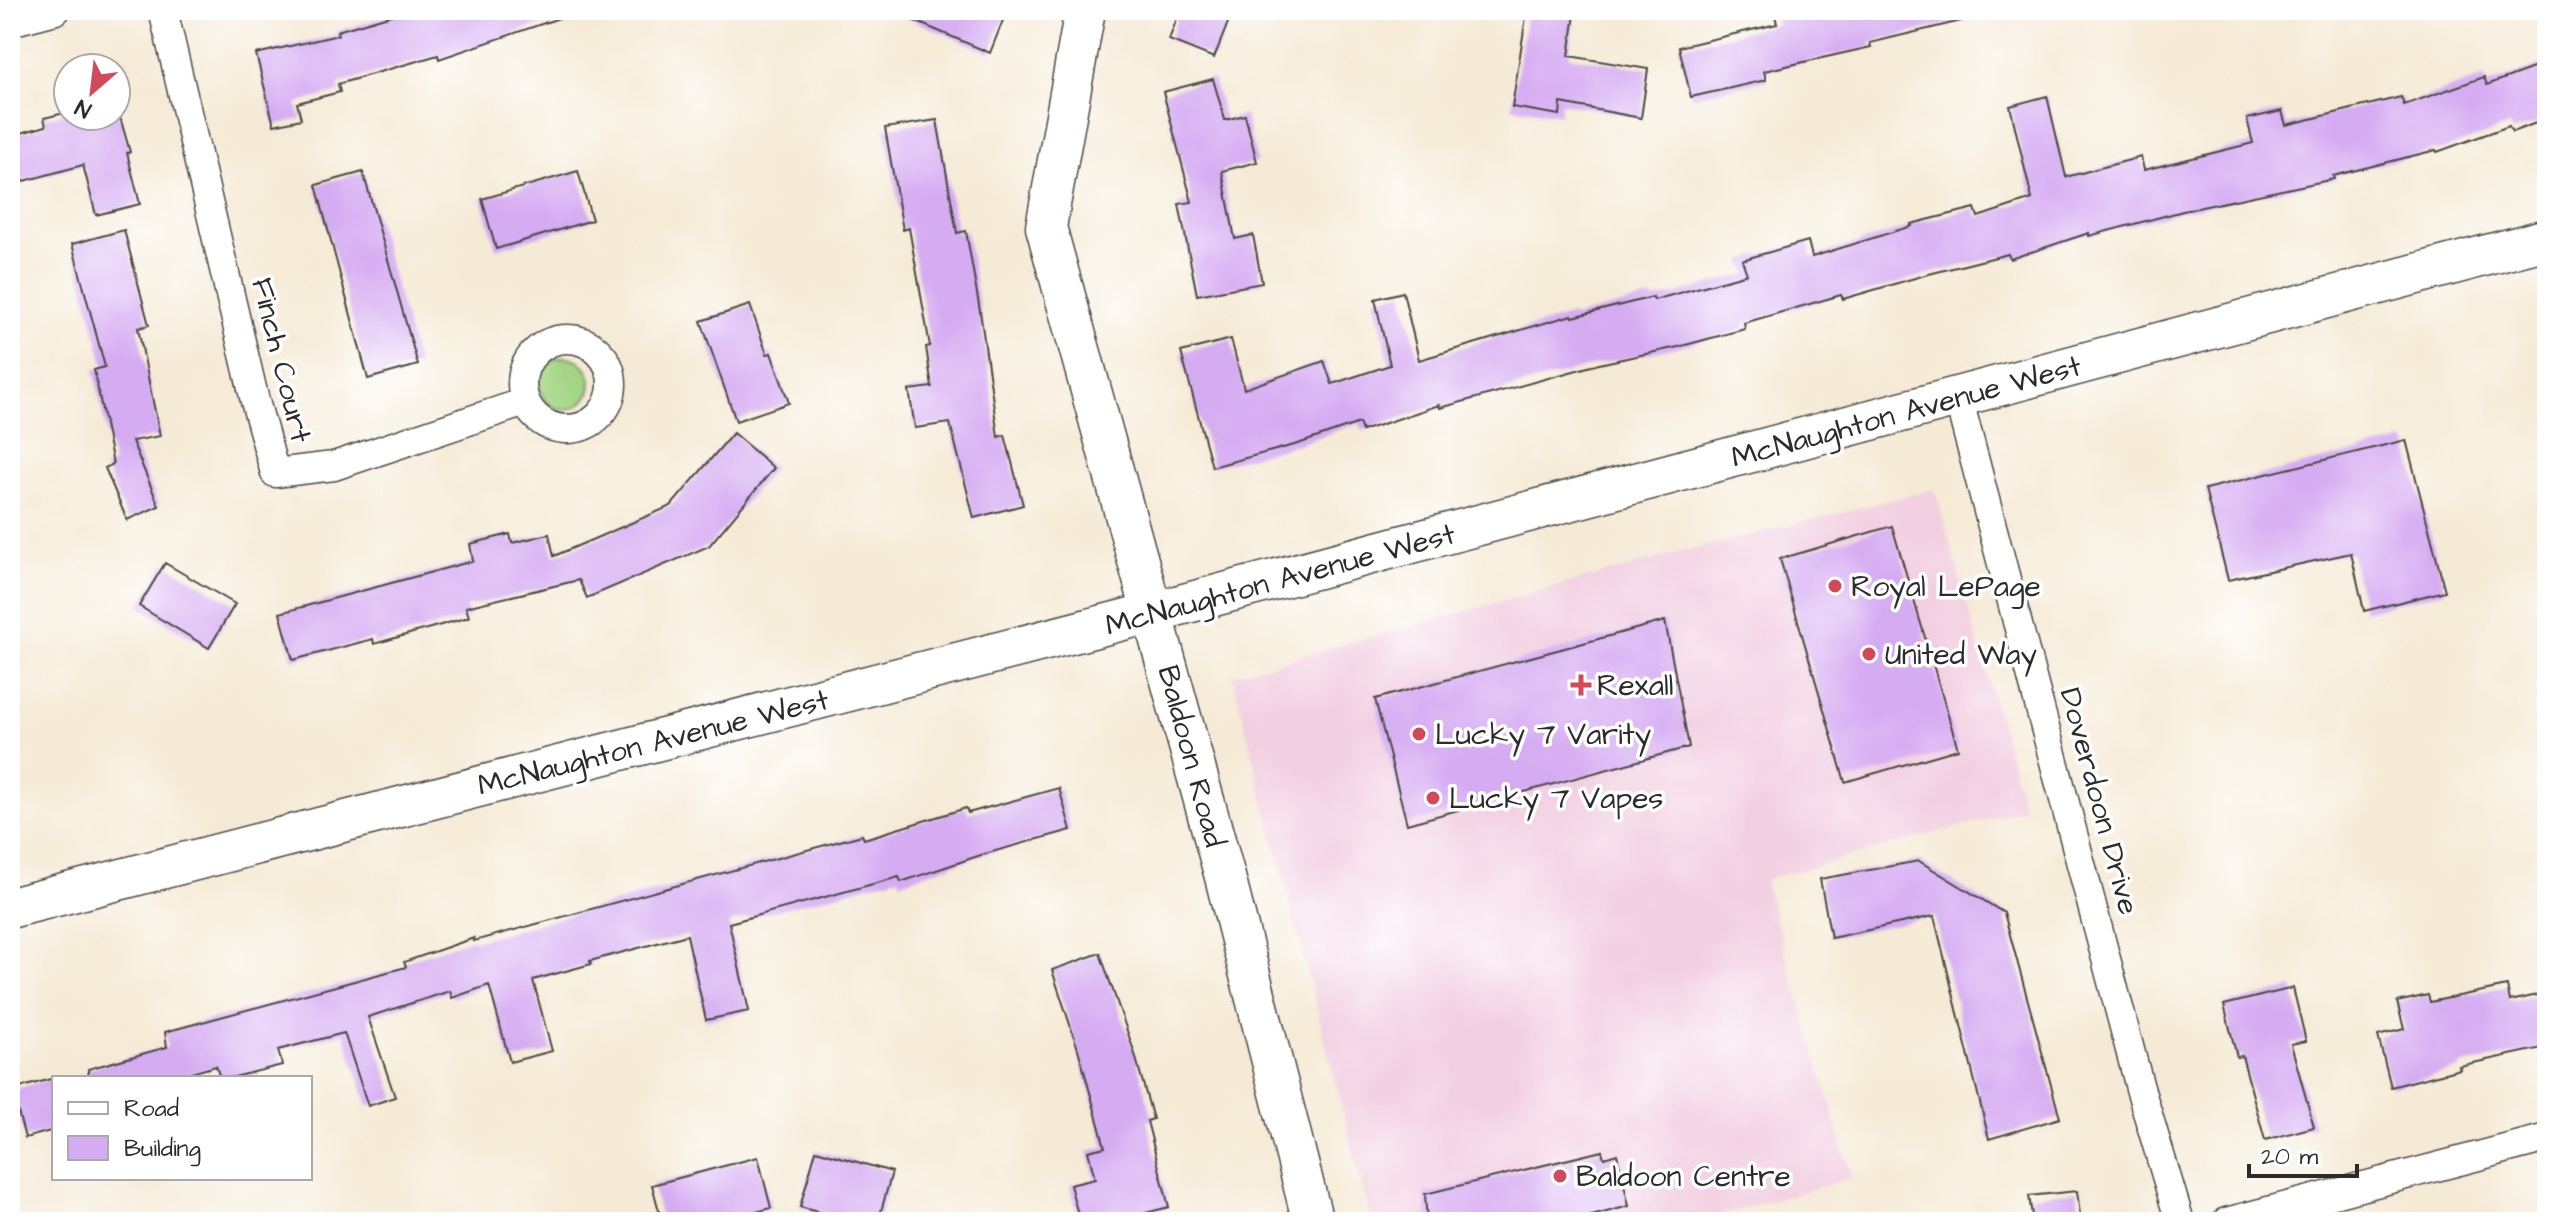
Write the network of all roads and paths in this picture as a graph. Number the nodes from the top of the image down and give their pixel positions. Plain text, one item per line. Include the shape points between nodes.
1 (56, 10) edge
2 (163, 10) edge
3 (1085, 10) edge
4 (10, 22) edge
5 (2547, 239) edge
6 (1958, 397) junction
7 (525, 402) dead end
8 (1154, 612) junction
9 (10, 908) edge
10 (2547, 1138) edge
11 (1313, 1222) edge
12 (2180, 1222) edge
13 (2226, 1222) edge

1 - 4 street
2 - 7 street, Finch Court via 275,473 334,466
3 - 8 main road, Baldoon Road via 1046,227
5 - 6 main road, McNaughton Avenue West
6 - 8 main road, McNaughton Avenue West
6 - 12 street, Doverdoon Drive via 2136,1074
8 - 9 main road, McNaughton Avenue West
8 - 11 main road, Baldoon Road
10 - 13 street

